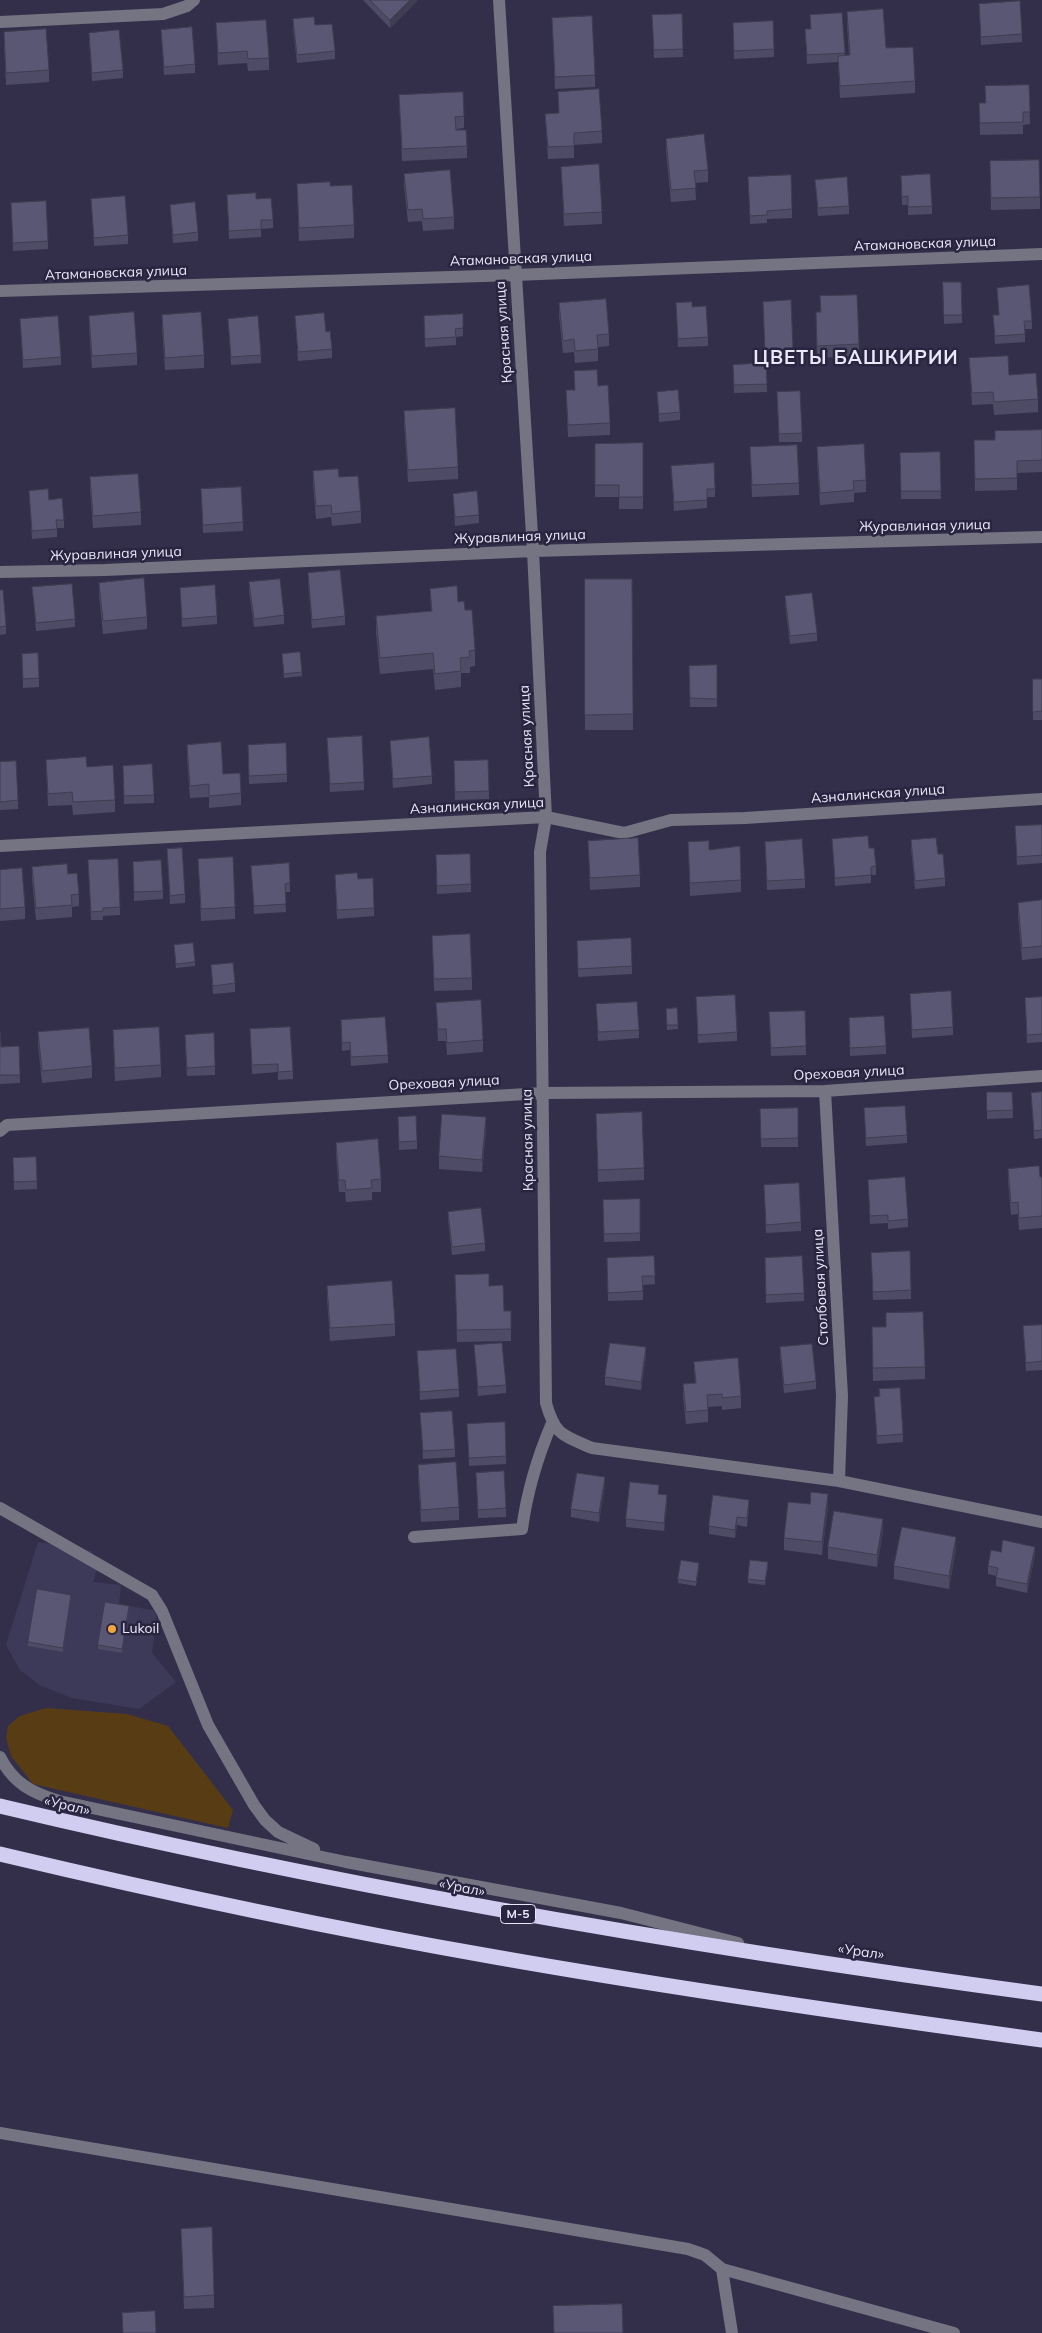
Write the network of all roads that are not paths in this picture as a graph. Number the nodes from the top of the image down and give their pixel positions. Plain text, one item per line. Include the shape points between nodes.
1 (194, 0) edge
2 (499, 0) edge
3 (0, 22) edge
4 (1042, 254) edge
5 (515, 275) junction
6 (0, 291) edge
7 (1042, 538) edge
8 (533, 551) junction
9 (0, 572) edge
10 (1042, 798) edge
11 (546, 816) junction
12 (0, 846) edge
13 (1042, 1076) edge
14 (825, 1091) junction
15 (543, 1093) junction
16 (0, 1131) edge
17 (552, 1423) junction
18 (839, 1481) junction
19 (0, 1508) edge
20 (1042, 1522) edge
21 (414, 1537) dead end
22 (0, 1757) edge
23 (0, 1806) edge
24 (0, 1854) edge
25 (346, 1862) junction
26 (800, 1960) junction
27 (1042, 1994) edge
28 (1039, 2040) edge
29 (0, 2133) edge
30 (722, 2269) junction
31 (732, 2333) edge
32 (954, 2333) edge

1 - 3 street via 164,14
2 - 5 street, Красная улица
4 - 5 street, Атамановская улица
5 - 6 street, Атамановская улица
5 - 8 street, Красная улица
7 - 8 street, Журавлиная улица
8 - 9 street, Журавлиная улица
8 - 11 street, Красная улица
10 - 11 street, Азналинская улица via 671,820 624,833
11 - 12 street, Азналинская улица
11 - 15 street, Красная улица via 540,852
13 - 14 street, Ореховая улица
14 - 15 street, Ореховая улица
14 - 18 street, Столбовая улица via 842,1396
15 - 16 street, Ореховая улица via 7,1124
15 - 17 street, Красная улица via 546,1403
17 - 18 street via 566,1436 592,1448
17 - 21 street via 534,1470 522,1529
18 - 20 street
19 - 25 street via 152,1596 162,1611 208,1725 265,1820 278,1832 300,1844
22 - 25 street via 24,1788 38,1795
23 - 26 highway, «Урал» / М-5 via 275,1868 500,1912
24 - 28 highway via 270,1915 494,1957 786,2004
25 - 26 street via 621,1913
26 - 27 highway, «Урал» / М-5
29 - 30 street via 688,2249 705,2255
30 - 31 street
30 - 32 street

